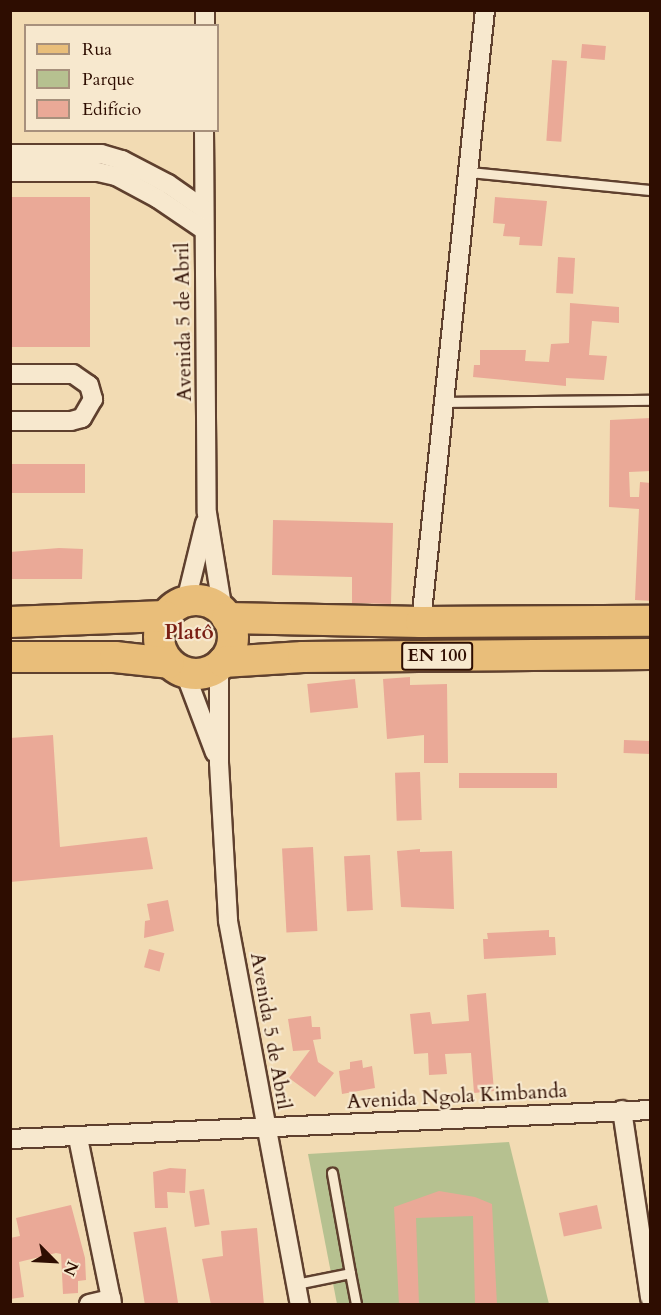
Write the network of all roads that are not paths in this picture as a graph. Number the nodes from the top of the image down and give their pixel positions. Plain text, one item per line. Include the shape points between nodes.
1 (484, 10) edge
2 (204, 132) edge
3 (10, 154) edge
4 (10, 172) edge
5 (469, 172) junction
6 (651, 190) edge
7 (204, 209) junction
8 (204, 230) junction
9 (10, 374) edge
10 (651, 400) edge
11 (441, 402) junction
12 (10, 421) edge
13 (207, 513) junction
14 (176, 609) junction
15 (225, 615) junction
16 (496, 620) junction
17 (651, 621) edge
18 (10, 622) edge
19 (421, 622) junction
20 (651, 654) edge
21 (498, 656) junction
22 (10, 657) edge
23 (221, 664) junction
24 (177, 668) junction
25 (219, 763) junction
26 (622, 1110) junction
27 (651, 1110) edge
28 (266, 1129) junction
29 (78, 1138) junction
30 (10, 1139) edge
31 (332, 1173) dead end
32 (350, 1274) junction
33 (296, 1284) junction
34 (651, 1298) edge
35 (112, 1302) edge
36 (89, 1305) edge
37 (300, 1305) edge
38 (356, 1305) edge

1 - 5 street
2 - 7 street, Avenida 5 de Abril
3 - 7 street via 100,154 122,159
4 - 8 street via 98,172 116,176
5 - 6 lane
5 - 11 street
7 - 8 street, Avenida 5 de Abril
8 - 13 street, Avenida 5 de Abril
9 - 12 street via 73,375 89,385 93,399 81,418 71,421
10 - 11 lane
11 - 19 street
13 - 14 street, Avenida 5 de Abril
13 - 15 street, Avenida 5 de Abril
14 - 15 main road, EN 100 via 200,600
14 - 18 main road, EN 100
14 - 24 main road via 159,645
15 - 19 main road, EN 100
15 - 23 main road via 231,645
16 - 17 main road, EN 100
16 - 19 main road, EN 100
16 - 21 main road
20 - 21 main road, EN 100
21 - 23 main road, EN 100
22 - 24 main road, EN 100 via 115,657
23 - 24 main road, EN 100 via 202,673
23 - 25 street, Avenida 5 de Abril
24 - 25 street, Avenida 5 de Abril
25 - 28 street, Avenida 5 de Abril via 228,921
26 - 27 street, Avenida Ngola Kimbanda
26 - 28 street, Avenida Ngola Kimbanda
26 - 34 street
28 - 29 street, Avenida Ngola Kimbanda
28 - 33 street, Avenida 5 de Abril
29 - 30 street, Avenida Ngola Kimbanda
29 - 35 street
31 - 32 lane
32 - 33 lane
32 - 38 lane
33 - 37 street, Avenida 5 de Abril
35 - 36 street

